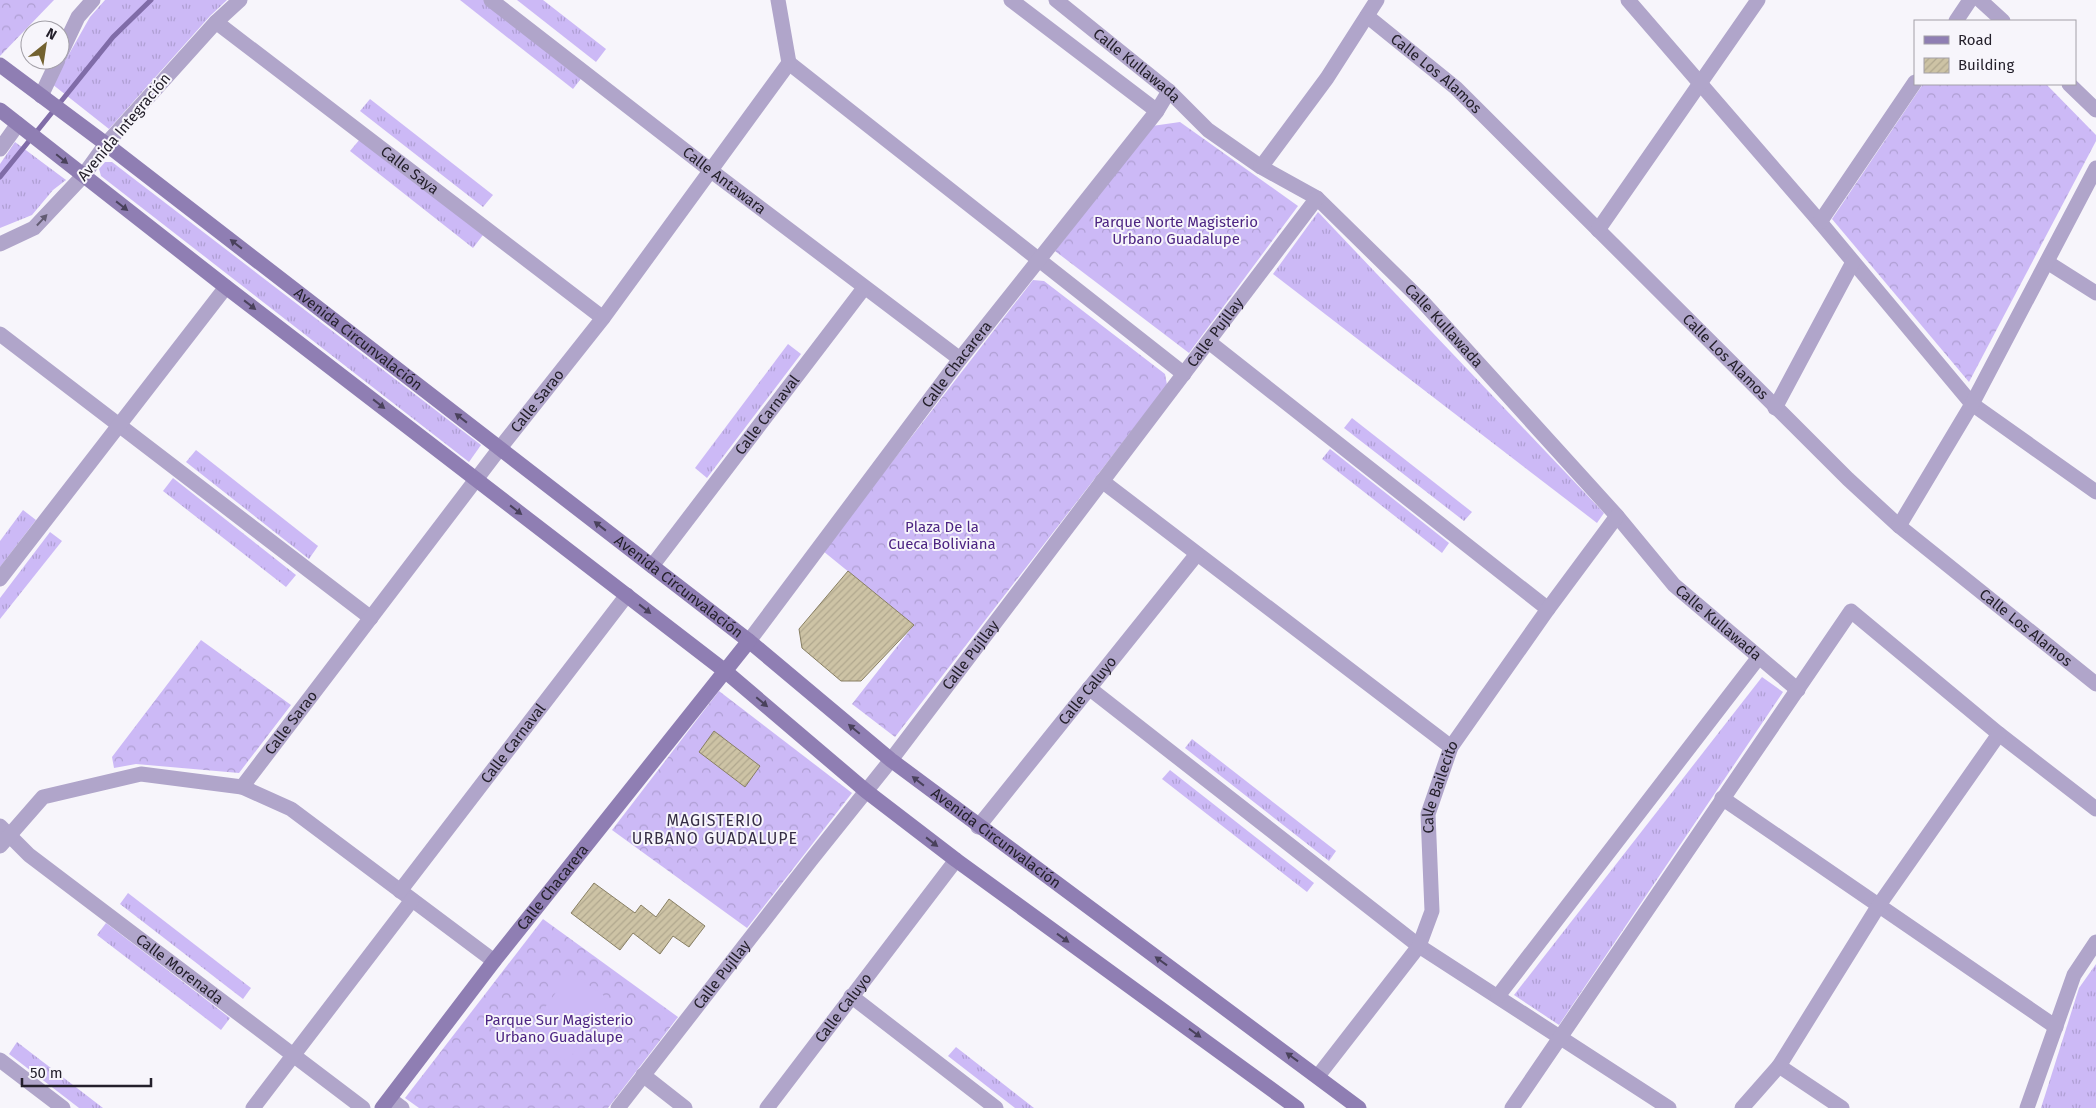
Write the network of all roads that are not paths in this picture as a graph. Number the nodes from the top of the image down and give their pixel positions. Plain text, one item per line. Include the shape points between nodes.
1 (93, 0) edge
2 (240, 0) edge
3 (491, 0) edge
4 (778, 0) edge
5 (1011, 0) edge
6 (1056, 0) edge
7 (1377, 0) edge
8 (1628, 0) edge
9 (1758, 0) edge
10 (1970, 0) edge
11 (1980, 0) edge
12 (1367, 16) junction
13 (1957, 20) edge
14 (2002, 20) edge
15 (216, 22) junction
16 (70, 34) edge
17 (788, 63) junction
18 (0, 65) edge
19 (55, 70) edge
20 (1914, 83) edge
21 (1698, 84) junction
22 (2070, 85) edge
23 (1169, 91) junction
24 (46, 99) junction
25 (0, 110) edge
26 (2096, 110) edge
27 (1158, 111) junction
28 (23, 128) junction
29 (106, 144) junction
30 (0, 149) edge
31 (1261, 167) junction
32 (2096, 168) edge
33 (710, 170) junction
34 (83, 176) junction
35 (1317, 198) junction
36 (1820, 222) junction
37 (1598, 230) junction
38 (0, 244) edge
39 (1040, 260) junction
40 (1853, 262) junction
41 (2047, 262) junction
42 (226, 287) junction
43 (864, 288) junction
44 (2096, 293) edge
45 (603, 318) junction
46 (0, 334) edge
47 (1209, 342) junction
48 (960, 359) junction
49 (1184, 374) junction
50 (1972, 404) junction
51 (1776, 408) junction
52 (119, 425) junction
53 (500, 448) junction
54 (478, 480) junction
55 (1102, 481) junction
56 (2096, 492) edge
57 (1617, 516) junction
58 (1899, 526) junction
59 (1197, 554) junction
60 (652, 566) junction
61 (0, 579) edge
62 (627, 595) junction
63 (1548, 609) junction
64 (372, 618) junction
65 (749, 641) junction
66 (1760, 657) junction
67 (725, 671) junction
68 (2096, 684) edge
69 (1089, 688) junction
70 (1798, 690) junction
71 (1999, 734) junction
72 (1451, 747) junction
73 (891, 760) junction
74 (242, 787) junction
75 (866, 791) junction
76 (1722, 798) junction
77 (2096, 809) edge
78 (978, 826) junction
79 (3, 835) edge
80 (956, 860) junction
81 (400, 891) junction
82 (412, 900) junction
83 (1879, 906) junction
84 (2096, 942) edge
85 (1419, 946) junction
86 (494, 961) junction
87 (851, 996) junction
88 (1498, 996) junction
89 (2056, 1027) junction
90 (1560, 1039) junction
91 (294, 1055) junction
92 (0, 1060) edge
93 (1779, 1066) junction
94 (643, 1075) junction
95 (1318, 1076) junction
96 (386, 1103) edge
97 (1294, 1107) edge
98 (63, 1108) edge
99 (253, 1108) edge
100 (363, 1108) edge
101 (402, 1108) edge
102 (618, 1108) edge
103 (685, 1108) edge
104 (767, 1108) edge
105 (996, 1108) edge
106 (1359, 1108) edge
107 (1512, 1108) edge
108 (1669, 1108) edge
109 (1742, 1108) edge
110 (1842, 1108) edge
111 (2027, 1108) edge

1 - 16 street via 78,17
2 - 15 street, Avenida Integración
3 - 33 street, Calle Antawara
4 - 17 street
5 - 27 street
6 - 23 street, Calle Kullawada
7 - 12 street
8 - 21 street
9 - 21 street
10 - 13 street
11 - 14 street
12 - 31 street via 1327,78
12 - 37 street, Calle Los Alamos via 1456,88
15 - 29 street, Avenida Integración
15 - 45 street, Calle Saya
17 - 33 street, Calle Sarao
17 - 39 street
18 - 24 main road, Avenida Circunvalación
19 - 24 street
20 - 36 street
21 - 36 street
21 - 37 street
22 - 26 street
23 - 27 street, Calle Chacarera
23 - 31 street, Calle Kullawada via 1208,130
24 - 29 main road, Avenida Circunvalación
25 - 28 main road
27 - 39 street, Calle Chacarera
28 - 30 street
28 -> 34 main road
29 - 34 street, Avenida Integración
53 -> 29 main road, Avenida Circunvalación
31 - 35 street, Calle Kullawada
32 - 41 street
33 - 43 street, Calle Antawara
33 - 45 street, Calle Sarao
38 -> 34 street, Avenida Integración via 34,228
34 -> 42 main road
35 - 47 street, Calle Pujllay
35 - 57 street, Calle Kullawada via 1422,301
36 - 40 street
37 - 51 street, Calle Los Alamos
39 - 48 street, Calle Chacarera
39 - 49 street
40 - 50 street
40 - 51 street
41 - 44 street
41 - 50 street
42 - 52 street
42 -> 54 main road
43 - 48 street, Calle Antawara
43 - 60 street, Calle Carnaval
45 - 53 street, Calle Sarao
46 - 52 street
47 - 49 street, Calle Pujllay
47 - 63 street
48 - 65 street, Calle Chacarera
49 - 55 street, Calle Pujllay
50 - 56 street
50 - 58 street
51 - 58 street, Calle Los Alamos
52 - 61 street
52 - 64 street
53 - 54 street, Calle Sarao
60 -> 53 main road, Avenida Circunvalación
54 -> 62 main road
54 - 64 street, Calle Sarao
55 - 59 street
55 - 73 street, Calle Pujllay
57 - 63 street, Calle Bailecito
57 - 66 street, Calle Kullawada via 1674,585
58 - 68 street, Calle Los Alamos
59 - 69 street, Calle Caluyo
59 - 72 street
60 - 65 main road, Avenida Circunvalación
62 -> 67 main road
62 - 81 street, Calle Carnaval
63 - 72 street, Calle Bailecito
64 - 74 street, Calle Sarao
65 - 67 main road, Calle Chacarera
73 -> 65 main road, Avenida Circunvalación
66 - 70 street, Calle Kullawada
66 - 88 street
67 -> 75 main road
67 - 86 main road, Calle Chacarera
69 - 78 street, Calle Caluyo
69 - 85 street
70 - 71 street via 1851,611
70 - 76 street
71 - 77 street
71 - 83 street
72 - 85 street, Calle Bailecito via 1428,814 1432,911
73 - 75 street, Calle Pujllay
78 -> 73 main road, Avenida Circunvalación
74 - 79 street via 141,774 43,797
74 - 81 street via 291,809
75 -> 80 main road
75 - 94 street, Calle Pujllay
76 - 83 street
76 - 90 street
95 -> 78 main road, Avenida Circunvalación
79 - 91 street, Calle Morenada
80 - 87 street, Calle Caluyo
80 -> 97 main road
81 - 82 street
82 - 86 street
82 - 91 street
83 - 89 street
83 - 93 street
84 - 89 street via 2074,976
85 - 88 street
85 - 95 street, Calle Bailecito
86 - 96 main road, Calle Chacarera
87 - 104 street, Calle Caluyo
87 - 105 street
88 - 90 street
89 - 111 street
90 - 107 street
90 - 108 street
91 - 99 street
91 - 100 street, Calle Morenada
92 - 98 street
93 - 109 street
93 - 110 street
94 - 102 street, Calle Pujllay
94 - 103 street
95 - 106 main road, Avenida Circunvalación
96 - 101 street

